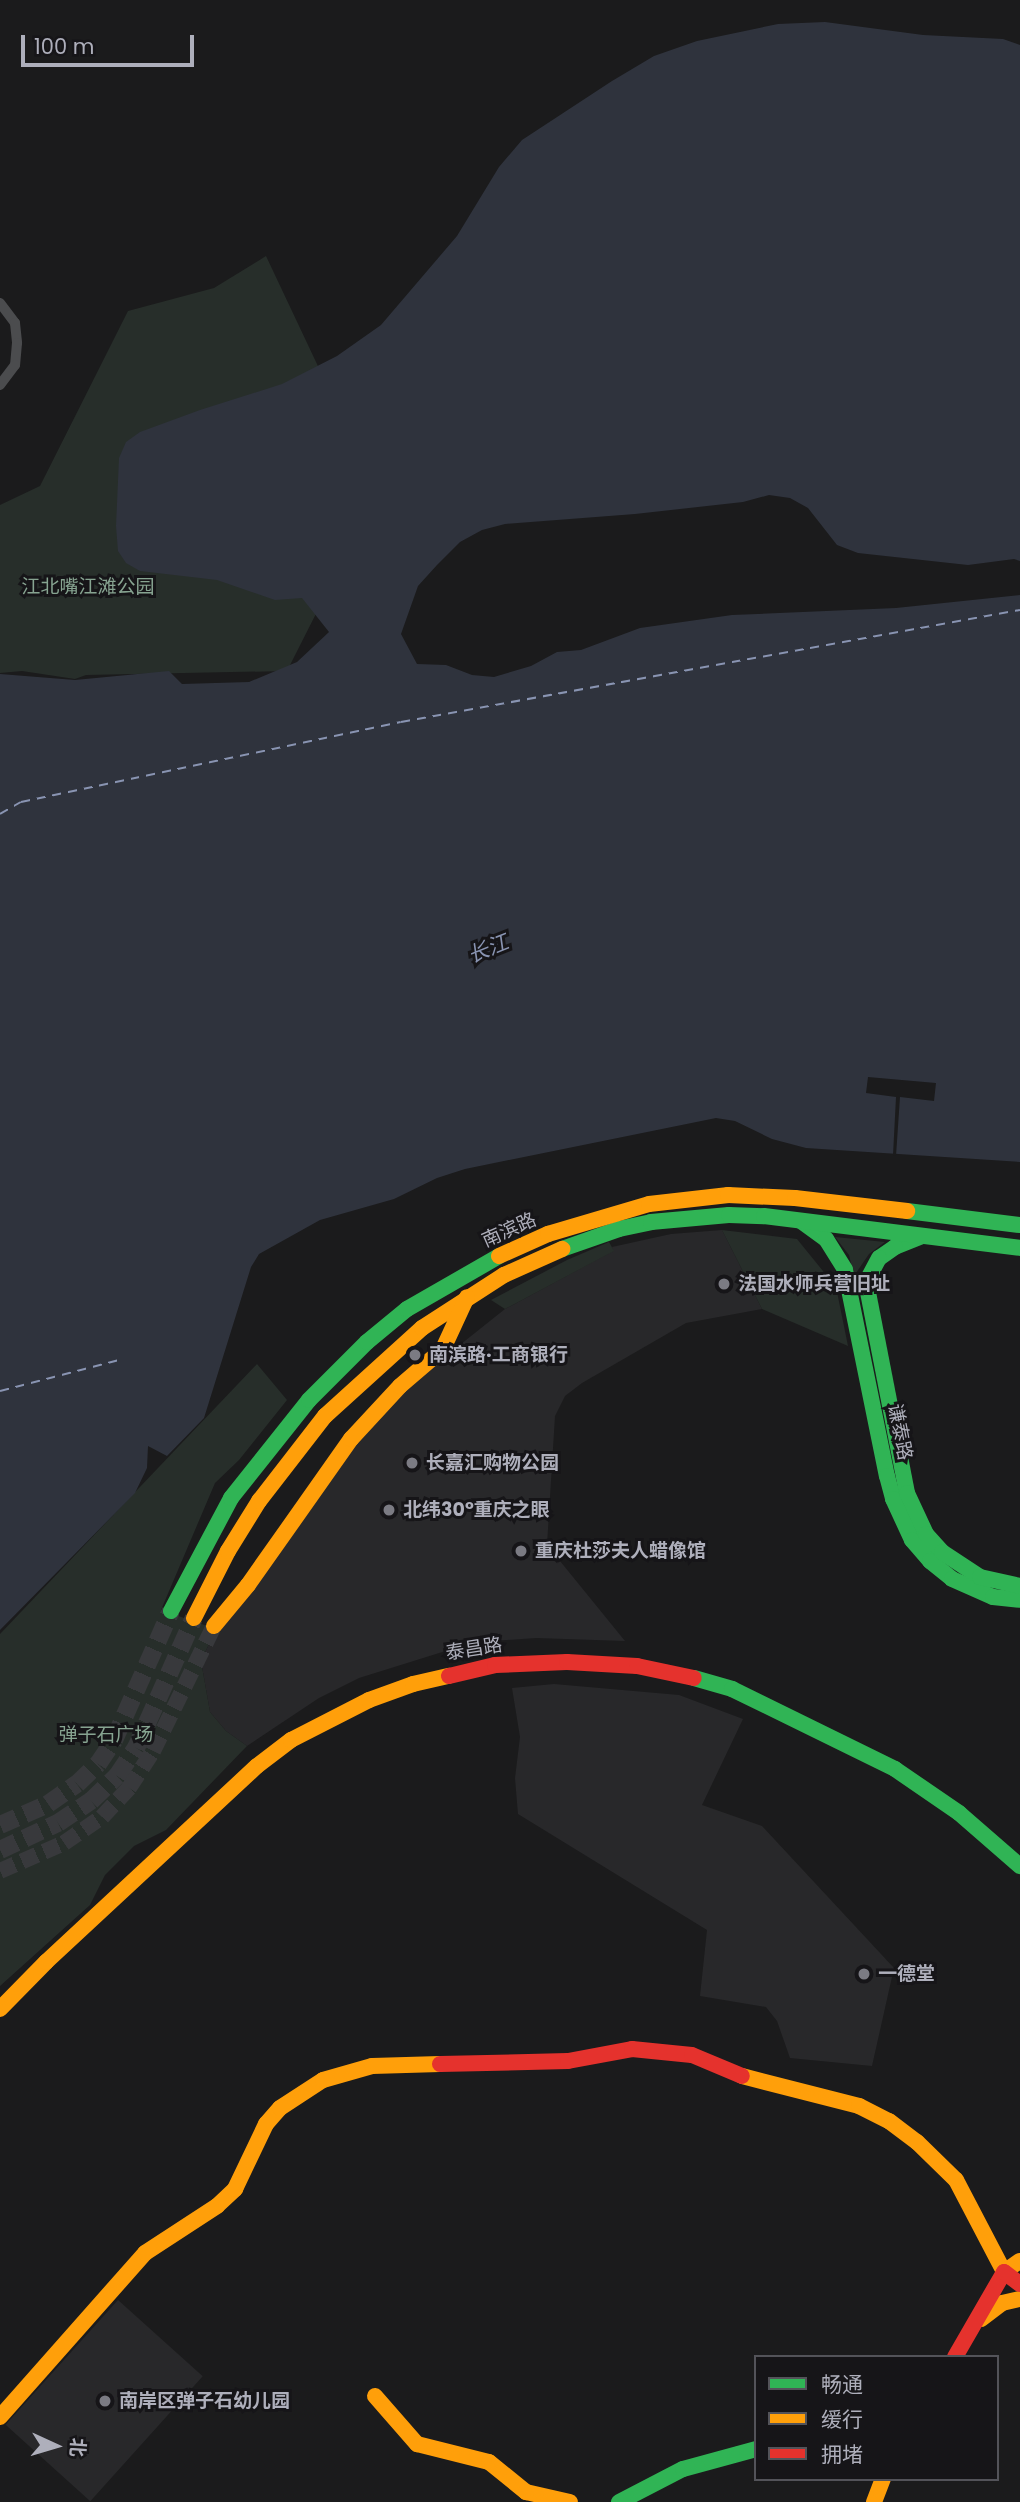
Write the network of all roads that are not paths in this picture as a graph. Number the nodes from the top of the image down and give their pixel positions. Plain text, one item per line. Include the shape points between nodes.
1 (0, 303) edge
2 (0, 385) edge
3 (801, 1221) junction
4 (1020, 1225) edge
5 (922, 1236) junction
6 (1020, 1248) edge
7 (467, 1297) junction
8 (1020, 1586) edge
9 (1020, 1600) edge
10 (171, 1611) tunnel mouth
11 (194, 1618) tunnel mouth
12 (214, 1626) tunnel mouth
13 (1020, 1866) edge
14 (0, 2009) edge
15 (1020, 2261) edge
16 (1004, 2272) junction
17 (1020, 2284) edge
18 (1020, 2299) edge
19 (973, 2326) junction
20 (956, 2355) edge
21 (375, 2396) dead end
22 (0, 2417) edge
23 (754, 2450) edge
24 (882, 2481) edge
25 (524, 2497) edge
26 (570, 2502) edge
27 (619, 2502) edge
28 (874, 2502) edge

1 - 2 street via 15,323 17,343 15,365
3 - 5 street, 南滨路
3 - 7 street, 南滨路 via 729,1215 619,1229 504,1275
3 - 9 street, 谦泰路 via 826,1239 845,1270 887,1476 912,1540 952,1579 993,1597
4 - 10 street, 南滨路 via 795,1198 728,1195 649,1204 548,1234 498,1256 407,1309 309,1400 231,1498
5 - 6 street, 南滨路
5 - 8 street, 谦泰路 via 879,1258 866,1282 907,1493 926,1534 942,1552 980,1577
7 - 11 street, 南滨路 via 422,1328 325,1416 259,1500
7 - 12 street via 443,1349 400,1386 351,1439
13 - 14 street, 泰昌路 via 916,1782 732,1689 637,1666 568,1662 495,1665 413,1684 369,1700 291,1740 257,1766
15 - 16 street
16 - 17 street
16 - 19 street
16 - 22 street via 956,2180 890,2121 859,2106 739,2075 692,2055 659,2050 632,2049 568,2062 372,2066 323,2080 280,2108 266,2124 235,2189 145,2253
18 - 19 street via 1002,2303
19 - 20 street
21 - 25 street via 417,2444 489,2462
23 - 27 street via 683,2469
24 - 28 street
25 - 26 street

